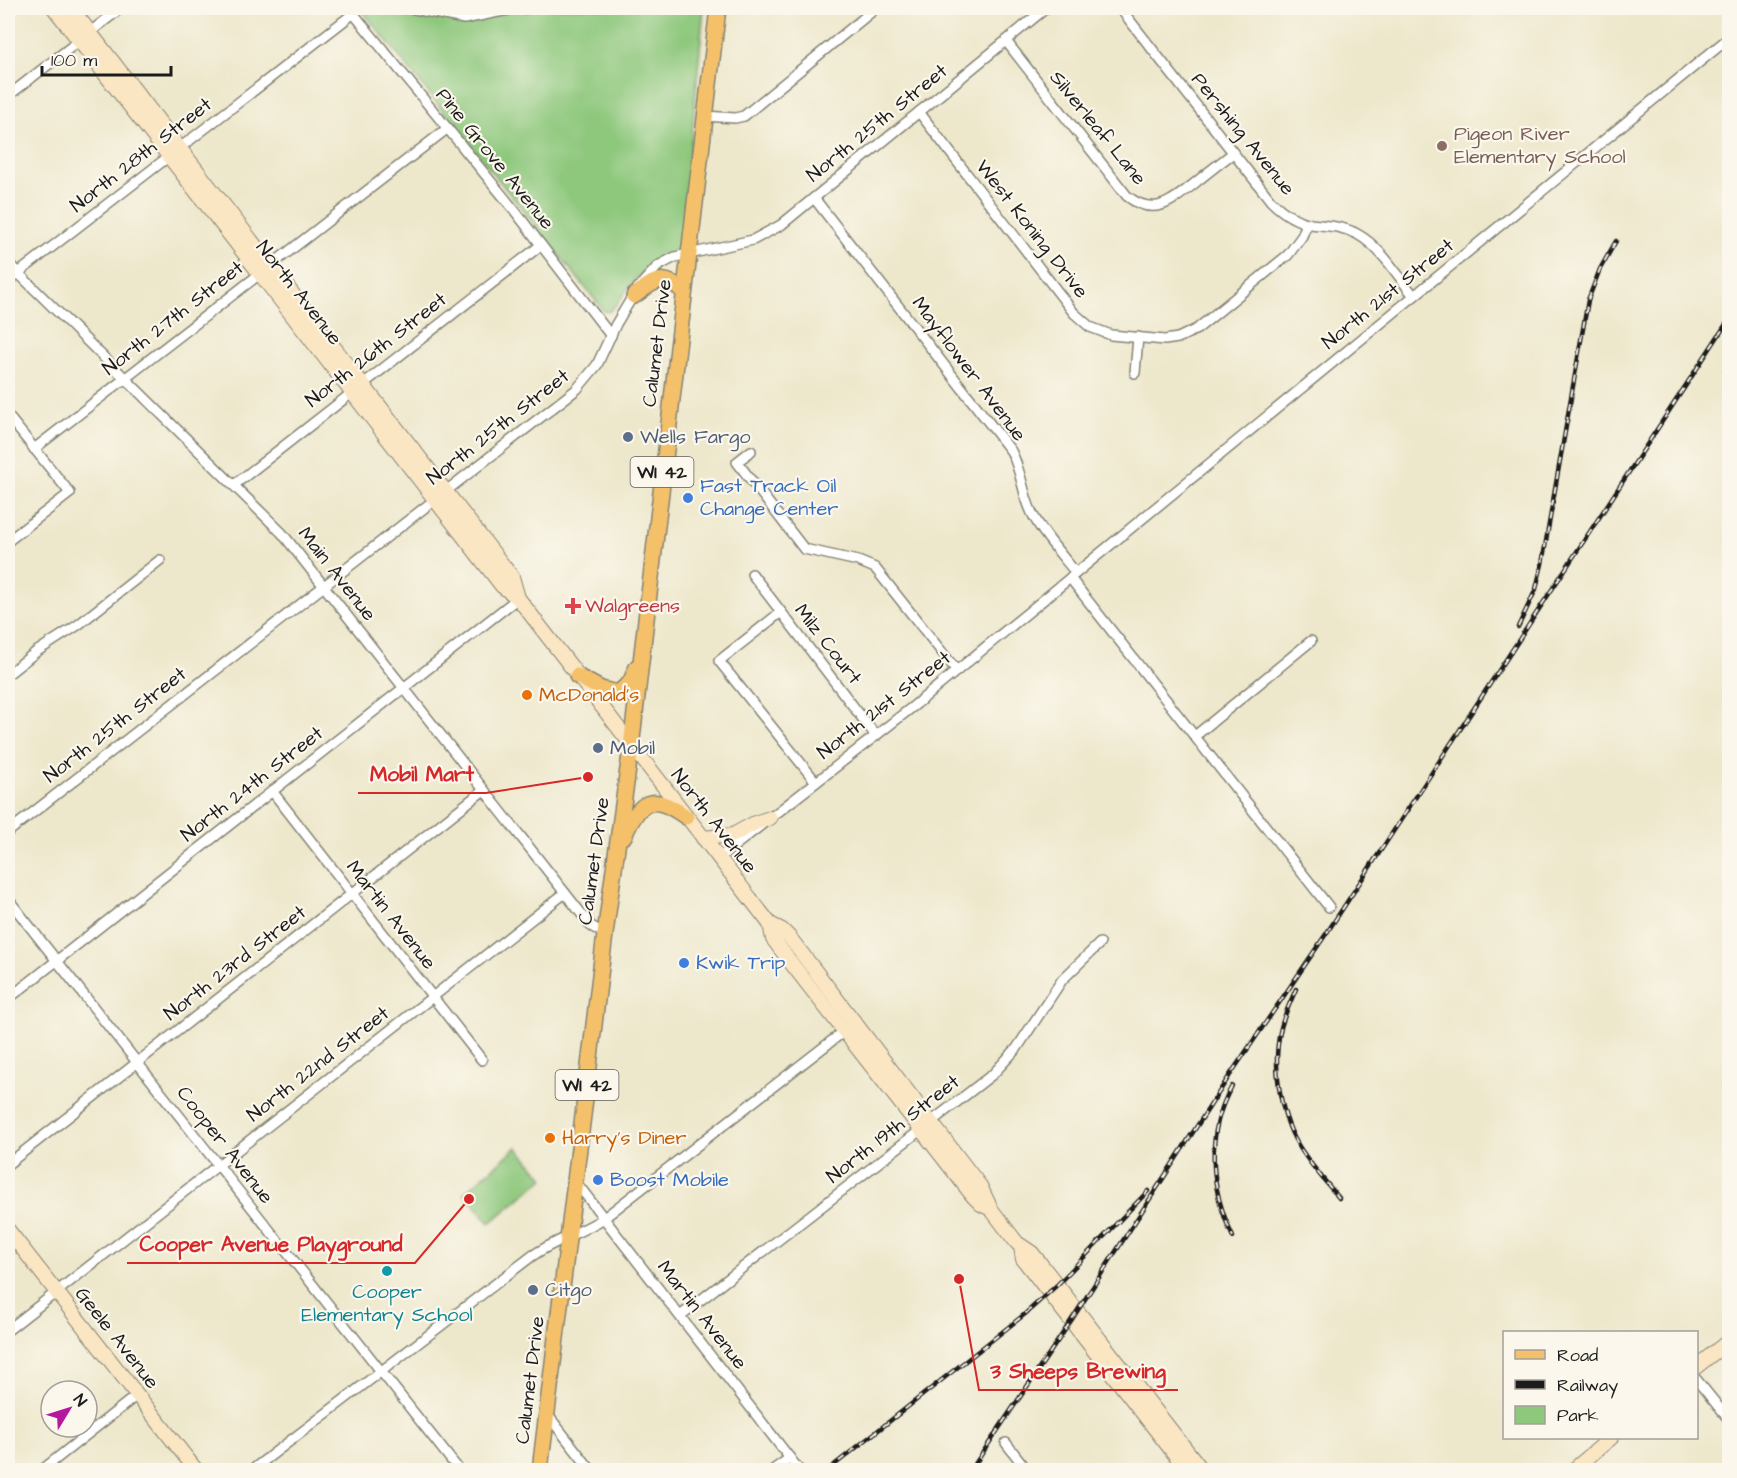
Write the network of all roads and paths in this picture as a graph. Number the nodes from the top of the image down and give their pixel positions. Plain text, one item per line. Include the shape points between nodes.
1 (54, 8) edge
2 (71, 8) edge
3 (121, 8) edge
4 (410, 8) edge
5 (534, 8) edge
6 (718, 8) edge
7 (876, 8) edge
8 (1046, 8) edge
9 (1120, 8) edge
10 (352, 10) edge
11 (84, 36) junction
12 (1006, 41) junction
13 (1727, 43) edge
14 (8, 96) edge
15 (919, 112) junction
16 (705, 116) junction
17 (448, 128) junction
18 (173, 152) junction
19 (1233, 153) junction
20 (814, 198) junction
21 (1307, 223) junction
22 (541, 245) junction
23 (688, 254) junction
24 (8, 263) edge
25 (264, 269) junction
26 (18, 273) junction
27 (8, 281) edge
28 (684, 292) junction
29 (634, 296) junction
30 (1414, 296) junction
31 (611, 336) junction
32 (1138, 338) junction
33 (1135, 373) dead end
34 (126, 378) junction
35 (356, 388) junction
36 (8, 416) edge
37 (34, 449) junction
38 (751, 451) dead end
39 (234, 485) junction
40 (440, 496) junction
41 (8, 541) edge
42 (160, 560) dead end
43 (752, 574) dead end
44 (1073, 575) junction
45 (324, 587) junction
46 (518, 598) junction
47 (781, 612) junction
48 (1311, 641) dead end
49 (642, 653) junction
50 (957, 671) junction
51 (8, 674) edge
52 (577, 676) junction
53 (404, 688) junction
54 (876, 736) junction
55 (1195, 736) junction
56 (631, 747) junction
57 (816, 782) junction
58 (484, 790) junction
59 (272, 791) junction
60 (686, 817) junction
61 (770, 818) junction
62 (8, 832) edge
63 (703, 838) junction
64 (617, 849) junction
65 (718, 858) junction
66 (565, 893) junction
67 (352, 894) junction
68 (8, 899) edge
69 (1329, 908) dead end
70 (605, 934) junction
71 (1100, 943) dead end
72 (56, 961) junction
73 (433, 997) junction
74 (8, 999) edge
75 (850, 1027) junction
76 (482, 1060) dead end
77 (137, 1063) junction
78 (926, 1126) junction
79 (8, 1164) edge
80 (218, 1165) junction
81 (575, 1181) junction
82 (604, 1218) junction
83 (8, 1230) edge
84 (569, 1237) junction
85 (1021, 1247) junction
86 (56, 1292) junction
87 (680, 1317) junction
88 (8, 1330) edge
89 (1730, 1340) edge
90 (1698, 1365) edge
91 (381, 1372) junction
92 (1698, 1381) edge
93 (137, 1395) junction
94 (547, 1414) junction
95 (1730, 1421) edge
96 (1609, 1439) edge
97 (1006, 1443) dead end
98 (790, 1458) junction
99 (42, 1470) edge
100 (196, 1470) edge
101 (252, 1470) edge
102 (459, 1470) edge
103 (540, 1470) edge
104 (591, 1470) edge
105 (773, 1470) edge
106 (799, 1470) edge
107 (1027, 1470) edge
108 (1187, 1470) edge
109 (1202, 1470) edge
110 (1574, 1470) edge

1 - 11 main road, North Avenue
2 - 11 main road, North Avenue
3 - 11 street
4 - 5 street via 464,19
6 - 16 main road, Calumet Drive / WI 42
7 - 16 street via 744,117
8 - 12 street, North 25th Street
9 - 19 street, Pershing Avenue
10 - 17 street, Pine Grove Avenue
10 - 18 street, North 28th Street
11 - 14 street
11 - 18 main road, North Avenue
12 - 15 street, North 25th Street
12 - 19 street, Silverleaf Lane via 1134,201 1149,207 1165,204
13 - 30 street, North 21st Street
15 - 20 street, North 25th Street
15 - 32 street, West Koning Drive via 1082,321 1100,332
16 - 23 main road, Calumet Drive / WI 42
17 - 22 street, Pine Grove Avenue
17 - 25 street, North 27th Street
18 - 25 main road, North Avenue
18 - 26 street, North 28th Street
19 - 21 street, Pershing Avenue via 1271,201
20 - 23 street, North 25th Street via 753,240
20 - 44 street, Mayflower Avenue via 1011,451 1032,512
21 - 30 street, Pershing Avenue via 1350,230 1368,240
21 - 32 street, West Koning Drive via 1288,255 1197,329 1165,340
22 - 31 street, Pine Grove Avenue
22 - 35 street, North 26th Street
23 - 28 main road, Calumet Drive / WI 42
23 - 29 street, North 25th Street via 658,266
24 - 26 street, Main Avenue
25 - 34 street, North 27th Street
25 - 35 main road, North Avenue
26 - 27 street, North 28th Street
26 - 34 street, Main Avenue
28 - 29 main road via 663,279
28 - 49 main road, Calumet Drive / WI 42
29 - 31 street, North 25th Street
30 - 44 street, North 21st Street
31 - 40 street, North 25th Street via 597,365 577,389
32 - 33 street
34 - 37 street, North 27th Street
34 - 39 street, Main Avenue
35 - 39 street, North 26th Street
35 - 40 main road, North Avenue
36 - 37 street
37 - 41 street via 70,493
38 - 50 street via 737,462 804,549 875,568
39 - 45 street, Main Avenue via 282,533
40 - 45 street, North 25th Street
40 - 46 main road, North Avenue via 502,586
42 - 51 street via 78,626
43 - 47 street, Milz Court
44 - 50 street, North 21st Street
44 - 55 street, Mayflower Avenue
45 - 53 street, Main Avenue
45 - 62 street, North 25th Street
46 - 52 main road, North Avenue
46 - 53 street, North 24th Street
47 - 54 street, Milz Court
47 - 57 street via 719,661
48 - 55 street
49 - 52 main road via 630,683 618,693
49 - 56 main road, Calumet Drive / WI 42
50 - 54 street, North 21st Street
52 - 56 main road, North Avenue
53 - 58 street, Main Avenue
53 - 59 street, North 24th Street
54 - 57 street, North 21st Street
55 - 69 street, Mayflower Avenue
56 - 60 main road, North Avenue
56 - 64 main road, Calumet Drive / WI 42
57 - 61 street, North 21st Street
58 - 66 street, Main Avenue
58 - 67 street, North 23rd Street
59 - 67 street, Martin Avenue
59 - 72 street, North 24th Street
60 - 63 main road, North Avenue
60 - 64 main road via 661,803 643,806
61 - 63 main road via 733,835
61 - 65 street, North 21st Street
63 - 65 main road, North Avenue
64 - 70 main road, Calumet Drive / WI 42
65 - 75 main road, North Avenue via 770,924 790,938
66 - 70 street, Main Avenue via 591,926
66 - 73 street, North 22nd Street
67 - 73 street, Martin Avenue
67 - 77 street, North 23rd Street
68 - 72 street, Cooper Avenue
70 - 81 main road, Calumet Drive / WI 42
71 - 78 street, North 19th Street via 1062,980 1004,1063
72 - 74 street, North 24th Street
72 - 77 street, Cooper Avenue
73 - 76 street, Martin Avenue
73 - 80 street, North 22nd Street
75 - 78 main road, North Avenue
75 - 82 street
77 - 79 street, North 23rd Street
77 - 80 street, Cooper Avenue
78 - 85 main road, North Avenue via 980,1186 991,1209
78 - 87 street, North 19th Street
80 - 86 street, North 22nd Street
80 - 91 street, Cooper Avenue
81 - 82 street, Martin Avenue
81 - 84 main road, Calumet Drive / WI 42
82 - 84 street
82 - 87 street, Martin Avenue
83 - 86 main road, Geele Avenue
84 - 91 street via 532,1256
84 - 94 main road, Calumet Drive / WI 42
85 - 108 main road, North Avenue via 1023,1259
85 - 109 main road, North Avenue via 1032,1253
86 - 88 street, North 22nd Street
86 - 93 main road, Geele Avenue
87 - 98 street, Martin Avenue
89 - 90 main road
91 - 101 street
91 - 102 street, Cooper Avenue
92 - 95 street
93 - 99 street
93 - 100 main road, Geele Avenue
94 - 103 main road, Calumet Drive / WI 42
94 - 104 street
96 - 110 main road
97 - 107 street
98 - 105 street
98 - 106 street, Martin Avenue

